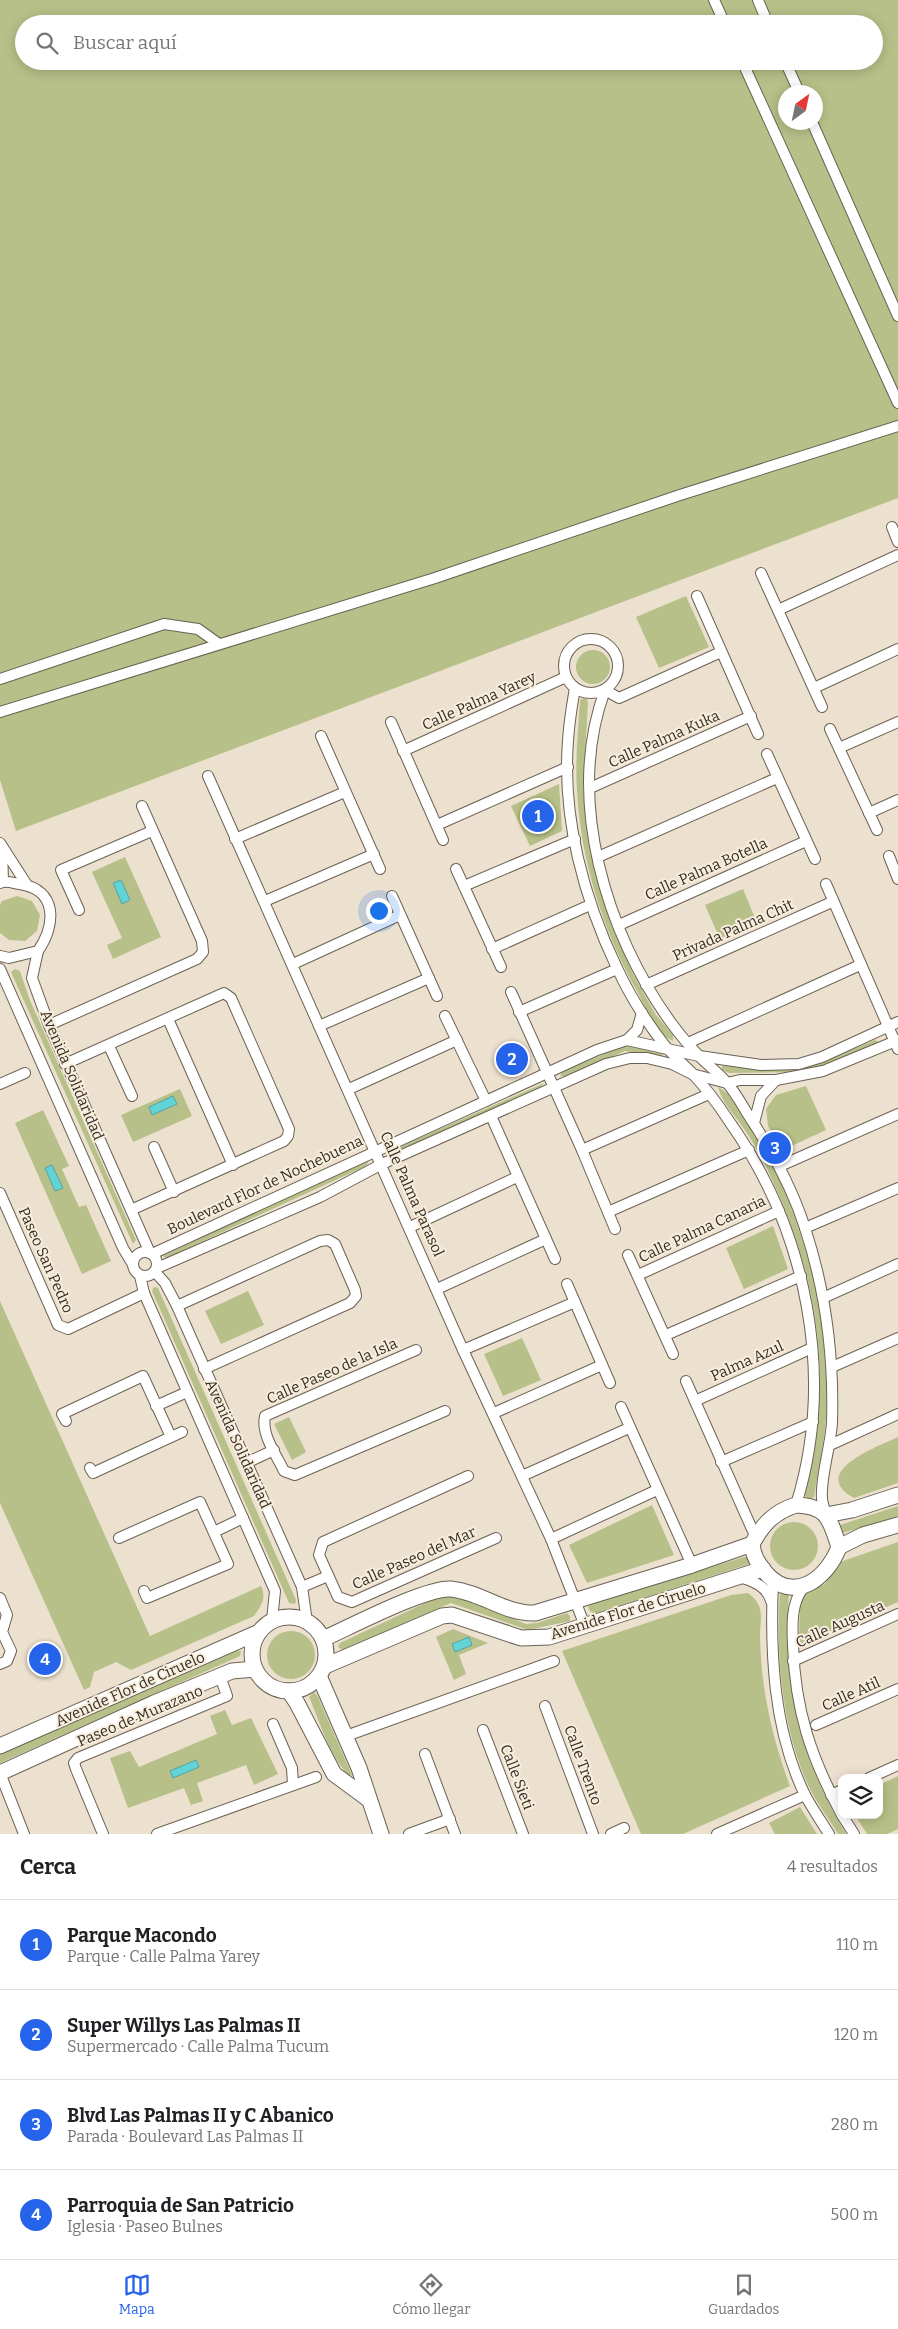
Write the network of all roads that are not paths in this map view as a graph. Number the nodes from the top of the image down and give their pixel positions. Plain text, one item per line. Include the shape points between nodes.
1 (714, 0) edge
2 (758, 0) edge
3 (721, 15) edge
4 (764, 15) edge
5 (746, 70) edge
6 (789, 70) edge
7 (796, 85) edge
8 (816, 130) edge
9 (898, 316) edge
10 (898, 402) edge
11 (898, 426) edge
12 (892, 527) dead end
13 (898, 542) edge
14 (898, 554) edge
15 (761, 573) dead end
16 (697, 596) dead end
17 (778, 610) junction
18 (219, 644) junction
19 (898, 649) edge
20 (721, 652) junction
21 (566, 677) junction
22 (0, 679) edge
23 (575, 688) junction
24 (814, 688) junction
25 (605, 690) junction
26 (822, 707) dead end
27 (0, 712) edge
28 (751, 716) junction
29 (391, 722) dead end
30 (898, 722) edge
31 (830, 729) dead end
32 (758, 734) dead end
33 (321, 736) dead end
34 (839, 748) junction
35 (403, 751) junction
36 (767, 754) dead end
37 (568, 767) junction
38 (208, 776) dead end
39 (776, 778) junction
40 (590, 788) junction
41 (345, 792) junction
42 (898, 800) edge
43 (142, 806) dead end
44 (869, 813) junction
45 (437, 825) junction
46 (877, 830) dead end
47 (152, 831) junction
48 (235, 839) junction
49 (575, 839) junction
50 (443, 840) dead end
51 (806, 841) junction
52 (1, 846) edge
53 (374, 854) junction
54 (889, 856) dead end
55 (598, 857) junction
56 (815, 859) dead end
57 (380, 869) dead end
58 (456, 869) dead end
59 (897, 877) edge
60 (2, 882) edge
61 (826, 884) dead end
62 (27, 885) junction
63 (464, 886) junction
64 (392, 896) dead end
65 (265, 902) junction
66 (832, 902) junction
67 (590, 906) junction
68 (79, 910) dead end
69 (400, 915) junction
70 (618, 925) junction
71 (492, 950) junction
72 (38, 951) junction
73 (0, 956) edge
74 (293, 964) junction
75 (860, 965) junction
76 (500, 968) dead end
77 (617, 969) junction
78 (0, 970) edge
79 (430, 978) junction
80 (646, 985) junction
81 (511, 992) dead end
82 (437, 996) dead end
83 (519, 1012) junction
84 (642, 1013) junction
85 (445, 1016) dead end
86 (168, 1018) junction
87 (49, 1025) junction
88 (893, 1025) edge
89 (319, 1026) junction
90 (457, 1040) junction
91 (627, 1040) junction
92 (688, 1042) junction
93 (897, 1044) edge
94 (109, 1046) junction
95 (667, 1048) junction
96 (699, 1056) junction
97 (65, 1064) junction
98 (25, 1073) dead end
99 (547, 1073) junction
100 (692, 1074) junction
101 (776, 1080) junction
102 (727, 1083) junction
103 (0, 1084) edge
104 (554, 1088) junction
105 (349, 1089) junction
106 (709, 1094) junction
107 (132, 1096) dead end
108 (486, 1102) junction
109 (898, 1114) edge
110 (491, 1116) junction
111 (754, 1123) junction
112 (154, 1147) dead end
113 (582, 1150) junction
114 (749, 1150) junction
115 (375, 1151) junction
116 (382, 1164) junction
117 (233, 1165) junction
118 (780, 1166) junction
119 (517, 1177) junction
120 (898, 1188) edge
121 (174, 1192) junction
122 (0, 1193) edge
123 (131, 1210) junction
124 (779, 1211) junction
125 (608, 1212) junction
126 (410, 1227) junction
127 (805, 1228) junction
128 (615, 1229) dead end
129 (546, 1239) junction
130 (151, 1253) junction
131 (628, 1254) dead end
132 (555, 1259) dead end
133 (132, 1263) junction
134 (898, 1264) edge
135 (156, 1270) junction
136 (638, 1275) junction
137 (140, 1276) junction
138 (801, 1276) junction
139 (568, 1284) dead end
140 (437, 1288) junction
141 (144, 1293) junction
142 (823, 1298) junction
143 (575, 1302) junction
144 (177, 1306) junction
145 (666, 1335) junction
146 (898, 1338) edge
147 (812, 1348) junction
148 (416, 1350) dead end
149 (463, 1350) junction
150 (673, 1354) dead end
151 (602, 1365) junction
152 (832, 1367) junction
153 (204, 1369) junction
154 (686, 1381) dead end
155 (610, 1383) dead end
156 (187, 1392) junction
157 (695, 1401) junction
158 (156, 1406) junction
159 (621, 1407) dead end
160 (445, 1411) dead end
161 (494, 1413) junction
162 (898, 1414) edge
163 (66, 1421) dead end
164 (813, 1422) junction
165 (629, 1428) junction
166 (182, 1432) dead end
167 (171, 1437) junction
168 (830, 1445) junction
169 (274, 1450) junction
170 (721, 1462) junction
171 (246, 1463) junction
172 (90, 1468) dead end
173 (468, 1476) dead end
174 (522, 1476) junction
175 (657, 1490) junction
176 (898, 1495) edge
177 (796, 1505) junction
178 (826, 1515) junction
179 (243, 1518) junction
180 (898, 1524) edge
181 (214, 1532) junction
182 (119, 1538) dead end
183 (496, 1538) dead end
184 (551, 1539) junction
185 (754, 1541) junction
186 (839, 1547) junction
187 (692, 1565) junction
188 (763, 1569) junction
189 (328, 1576) junction
190 (738, 1577) junction
191 (773, 1581) junction
192 (302, 1587) junction
193 (804, 1587) junction
194 (144, 1591) dead end
195 (0, 1598) edge
196 (574, 1602) junction
197 (772, 1607) junction
198 (898, 1614) edge
199 (272, 1620) junction
200 (307, 1622) junction
201 (584, 1626) junction
202 (259, 1632) junction
203 (323, 1639) junction
204 (554, 1661) dead end
205 (793, 1661) junction
206 (0, 1664) edge
207 (255, 1669) junction
208 (322, 1671) junction
209 (222, 1682) junction
210 (898, 1690) edge
211 (289, 1692) junction
212 (545, 1706) dead end
213 (273, 1724) dead end
214 (816, 1725) dead end
215 (483, 1730) dead end
216 (346, 1736) junction
217 (0, 1746) edge
218 (425, 1754) dead end
219 (898, 1765) edge
220 (878, 1774) edge
221 (316, 1778) dead end
222 (2, 1783) edge
223 (293, 1785) junction
224 (838, 1792) edge
225 (805, 1795) junction
226 (368, 1799) junction
227 (450, 1819) junction
228 (845, 1819) edge
229 (624, 1828) dead end
230 (24, 1834) edge
231 (102, 1834) edge
232 (157, 1834) edge
233 (381, 1834) edge
234 (409, 1834) edge
235 (455, 1834) edge
236 (523, 1834) edge
237 (593, 1834) edge
238 (611, 1834) edge
239 (717, 1834) edge
240 (829, 1834) edge
241 (854, 1834) edge

1 - 3 street
2 - 4 street
5 - 10 street
6 - 7 street
8 - 9 street
11 - 18 street via 435,578
12 - 13 street
14 - 17 street
15 - 17 street
16 - 20 street
17 - 24 street
18 - 22 street via 198,629 164,624
18 - 27 street
19 - 24 street
20 - 25 street via 619,698
20 - 28 street
21 - 23 street
21 - 25 street via 566,655 573,646 583,640 605,643 614,651 618,672 614,683
21 - 35 street, Calle Palma Yarey
23 - 25 street via 587,694
23 - 37 street
24 - 26 street
25 - 40 street via 591,742
28 - 32 street
28 - 40 street, Calle Palma Kuka
29 - 35 street
30 - 34 street
31 - 34 street
33 - 41 street
34 - 44 street
35 - 45 street
36 - 39 street
37 - 45 street
37 - 49 street
38 - 48 street, Calle Palma Parasol
39 - 51 street
39 - 55 street
40 - 55 street
41 - 48 street
41 - 53 street
42 - 44 street
43 - 47 street
44 - 46 street
45 - 50 street
47 - 68 street via 61,870
47 - 87 street via 202,941 203,952 197,959
48 - 65 street, Calle Palma Parasol
49 - 63 street
49 - 67 street
51 - 56 street
51 - 70 street, Calle Palma Botella
52 - 60 street
52 - 62 street, Avenida Solidaridad
53 - 57 street
53 - 65 street
54 - 59 street
55 - 70 street
58 - 63 street
60 - 62 street
61 - 66 street
62 - 72 street, Avenida Solidaridad via 42,894 51,916 47,938
63 - 71 street
64 - 69 street
65 - 74 street, Calle Palma Parasol
66 - 75 street
66 - 80 street, Privada Palma Chit
67 - 71 street
67 - 77 street
69 - 74 street
69 - 79 street
70 - 80 street
71 - 76 street
72 - 73 street via 9,958
72 - 87 street, Avenida Solidaridad via 32,978
74 - 89 street, Calle Palma Parasol
75 - 88 street
75 - 92 street via 718,1035
77 - 83 street
77 - 84 street
78 - 133 street, Avenida Solidaridad
79 - 82 street
79 - 89 street
80 - 92 street
81 - 83 street
83 - 99 street
84 - 91 street via 637,1030
84 - 95 street
85 - 90 street
86 - 94 street
86 - 117 street
86 - 117 street via 224,993 231,998 289,1128 284,1141
87 - 97 street, Avenida Solidaridad
88 - 93 street
88 - 96 street, Boulevard Flor de Nochebuena via 799,1064 761,1065
89 - 105 street, Calle Palma Parasol
90 - 105 street
90 - 108 street
91 - 95 street, Boulevard Flor de Nochebuena
91 - 99 street, Boulevard Flor de Nochebuena
92 - 96 street
93 - 101 street, Boulevard Flor de Nochebuena via 823,1070
94 - 97 street
94 - 107 street
95 - 96 street, Boulevard Flor de Nochebuena
95 - 100 street
96 - 102 street
97 - 123 street, Avenida Solidaridad
98 - 103 street
99 - 104 street
99 - 108 street, Boulevard Flor de Nochebuena
100 - 102 street, Boulevard Flor de Nochebuena
100 - 104 street, Boulevard Flor de Nochebuena via 672,1064 630,1058 606,1064
100 - 106 street
101 - 102 street, Boulevard Flor de Nochebuena
101 - 111 street via 761,1096
102 - 111 street
104 - 110 street, Boulevard Flor de Nochebuena
104 - 113 street
105 - 115 street, Calle Palma Parasol
106 - 113 street
106 - 114 street
108 - 115 street, Boulevard Flor de Nochebuena
109 - 118 street
110 - 116 street, Boulevard Flor de Nochebuena
110 - 119 street
111 - 118 street
112 - 121 street
113 - 125 street
114 - 124 street
114 - 125 street
115 - 116 street, Calle Palma Parasol
115 - 130 street, Boulevard Flor de Nochebuena
116 - 126 street, Calle Palma Parasol
116 - 135 street, Boulevard Flor de Nochebuena via 320,1197
117 - 121 street
118 - 127 street
119 - 126 street
119 - 129 street
120 - 127 street
121 - 123 street
122 - 141 street, Paseo San Pedro via 58,1325 68,1329
123 - 130 street, Avenida Solidaridad
124 - 136 street, Calle Palma Canaria
124 - 138 street
125 - 128 street
126 - 140 street, Calle Palma Parasol
127 - 142 street
129 - 132 street
129 - 140 street
130 - 133 street via 139,1253
130 - 135 street via 156,1260
131 - 136 street, Calle Palma Canaria
133 - 137 street
134 - 142 street
135 - 137 street via 148,1276
135 - 144 street, Avenida Solidaridad
136 - 145 street, Calle Palma Canaria
137 - 141 street, Avenida Solidaridad
138 - 145 street
138 - 147 street
139 - 143 street
140 - 149 street, Calle Palma Parasol
141 - 156 street, Avenida Solidaridad
142 - 152 street
143 - 149 street
143 - 151 street
144 - 153 street, Avenida Solidaridad
144 - 153 street via 328,1240 335,1244 355,1290 356,1296 350,1303
145 - 150 street, Calle Palma Canaria
146 - 152 street
147 - 157 street, Palma Azul
147 - 164 street
148 - 169 street, Calle Paseo de la Isla via 265,1416 263,1426
149 - 161 street, Calle Palma Parasol
151 - 155 street
151 - 161 street
152 - 168 street
153 - 171 street, Avenida Solidaridad
154 - 157 street
156 - 158 street
156 - 179 street, Avenida Solidaridad
157 - 170 street
158 - 163 street via 146,1374 62,1414
158 - 167 street
159 - 165 street
160 - 169 street, Calle Paseo de la Isla via 295,1475 284,1471
161 - 174 street, Calle Palma Parasol
162 - 168 street
164 - 170 street
164 - 177 street via 810,1450
165 - 174 street
165 - 175 street
166 - 167 street
167 - 172 street via 93,1473
168 - 178 street via 821,1497
169 - 171 street
170 - 185 street
171 - 192 street, Avenida Solidaridad
173 - 189 street, Calle Paseo del Mar via 323,1542 319,1555
174 - 184 street, Calle Palma Parasol
175 - 184 street
175 - 187 street
176 - 178 main road
177 - 178 main road via 812,1506
177 - 185 main road via 766,1522
178 - 186 main road
179 - 181 street
179 - 199 street, Avenida Solidaridad via 275,1592
180 - 186 main road
181 - 182 street via 204,1501
181 - 194 street via 233,1562 147,1598
183 - 189 street, Calle Paseo del Mar via 352,1602 338,1597
184 - 196 street, Calle Palma Parasol
185 - 187 main road, Avenide Flor de Ciruelo
185 - 188 main road via 753,1553
186 - 193 main road via 833,1563
187 - 196 main road, Avenide Flor de Ciruelo
188 - 190 main road, Avenide Flor de Ciruelo
188 - 191 main road
189 - 192 street, Calle Paseo del Mar
190 - 197 street via 754,1581 769,1593
190 - 201 main road, Avenide Flor de Ciruelo
191 - 193 main road via 794,1588
191 - 197 street
192 - 200 street, Avenida Solidaridad
193 - 205 street via 795,1597
195 - 206 street via 7,1615 2,1632 11,1651 7,1661
196 - 201 street, Calle Palma Parasol
196 - 203 main road, Avenide Flor de Ciruelo via 523,1613 464,1592 438,1589
197 - 225 street via 773,1668 779,1708 792,1761
198 - 205 street, Calle Augusta
199 - 200 main road via 297,1618
199 - 202 main road
200 - 203 main road
201 - 208 main road, Avenide Flor de Ciruelo via 532,1639 442,1616
202 - 207 main road via 252,1650
202 - 217 main road, Avenide Flor de Ciruelo
203 - 208 main road via 326,1657
204 - 216 street
205 - 224 street via 801,1719
207 - 209 main road, Avenide Flor de Ciruelo via 232,1671
207 - 211 main road via 268,1684
208 - 211 main road via 305,1688
208 - 216 main road
209 - 222 main road, Avenide Flor de Ciruelo
209 - 231 street, Paseo de Murazano via 227,1696 78,1758 74,1763
210 - 214 street, Calle Atil
211 - 226 main road via 334,1774
212 - 237 street, Calle Trento
213 - 223 street via 292,1768
215 - 236 street, Calle Sieti
216 - 226 main road
218 - 227 street
219 - 220 street
221 - 223 street
222 - 230 street
223 - 232 street
225 - 239 street
225 - 240 street
226 - 233 main road
227 - 234 street
227 - 235 street
228 - 241 street
229 - 238 street

